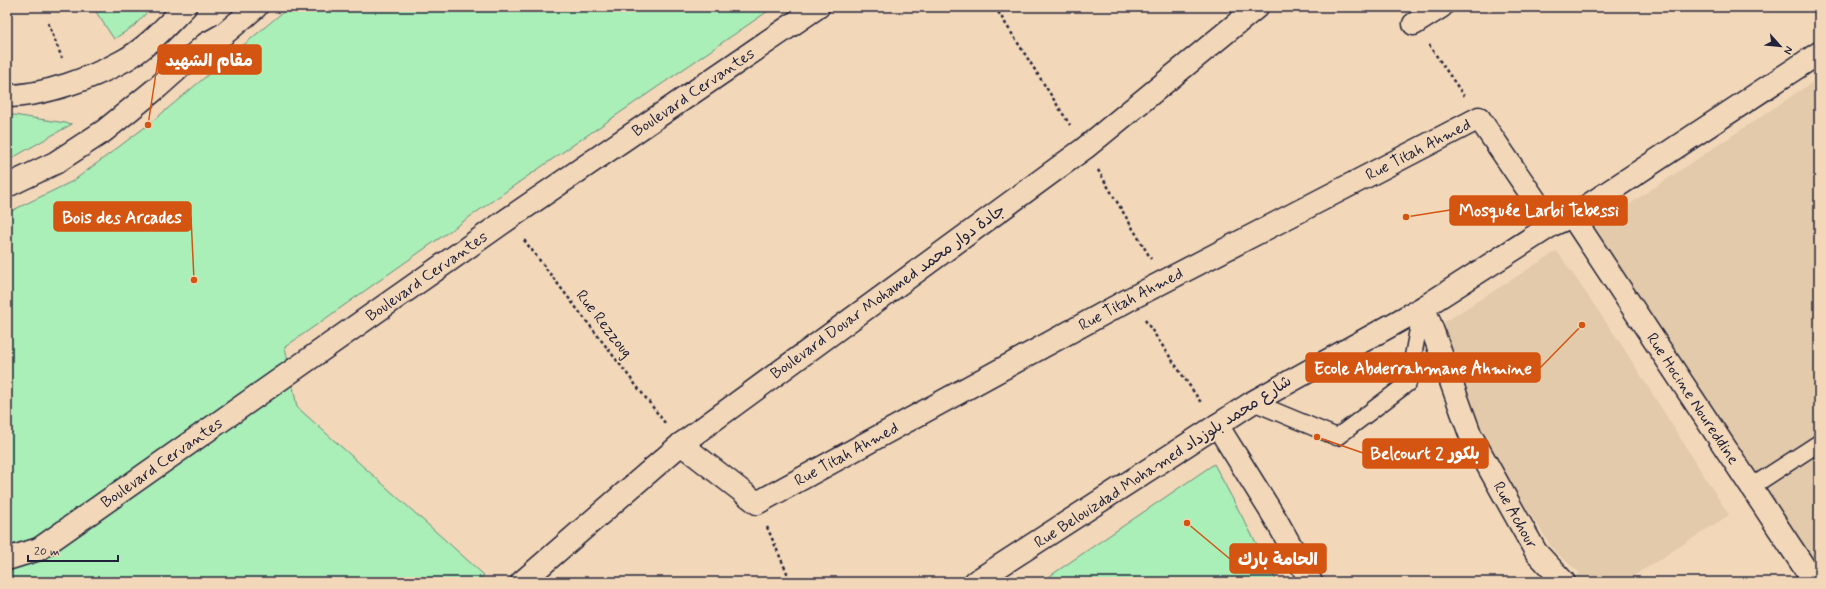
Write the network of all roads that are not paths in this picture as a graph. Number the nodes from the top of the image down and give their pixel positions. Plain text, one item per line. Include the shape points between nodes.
1 (185, 7) edge
2 (238, 7) edge
3 (256, 7) edge
4 (818, 7) edge
5 (1257, 7) edge
6 (1441, 7) edge
7 (1414, 24) road end
8 (206, 44) junction
9 (1819, 53) edge
10 (7, 96) edge
11 (7, 186) edge
12 (1572, 216) junction
13 (1552, 225) junction
14 (1423, 307) junction
15 (1253, 402) junction
16 (1217, 425) junction
17 (1819, 443) edge
18 (681, 444) junction
19 (1752, 486) junction
20 (7, 559) edge
21 (522, 582) edge
22 (975, 582) edge
23 (1311, 582) edge
24 (1564, 582) edge
25 (1814, 582) edge

1 - 10 street via 156,37 124,61 43,92
2 - 8 street via 213,32
3 - 8 street via 224,34
4 - 20 street, Boulevard Cervantes via 508,219 39,549
5 - 18 street, Boulevard Douar Mohamed جادة دوار محمد via 1085,148
6 - 7 street
8 - 11 street via 104,131 55,163
9 - 12 street, Rue Belouizdad Mohamed شارع محمد بلوزداد
12 - 13 street, Rue Belouizdad Mohamed شارع محمد بلوزداد
12 - 19 street, Rue Hocine Noureddine
13 - 14 street, Rue Belouizdad Mohamed شارع محمد بلوزداد
13 - 18 street, Rue Titah Ahmed via 1479,118 1130,299 757,503
14 - 15 street, Rue Belouizdad Mohamed شارع محمد بلوزداد
14 - 15 lane via 1408,383 1337,437
14 - 24 street, Rue Achour via 1470,434 1536,552
15 - 16 street, Rue Belouizdad Mohamed شارع محمد بلوزداد
16 - 22 street, Rue Belouizdad Mohamed شارع محمد بلوزداد
16 - 23 street
17 - 19 lane
18 - 21 street, Boulevard Douar Mohamed جادة دوار محمد
19 - 25 street, Rue Hocine Noureddine

